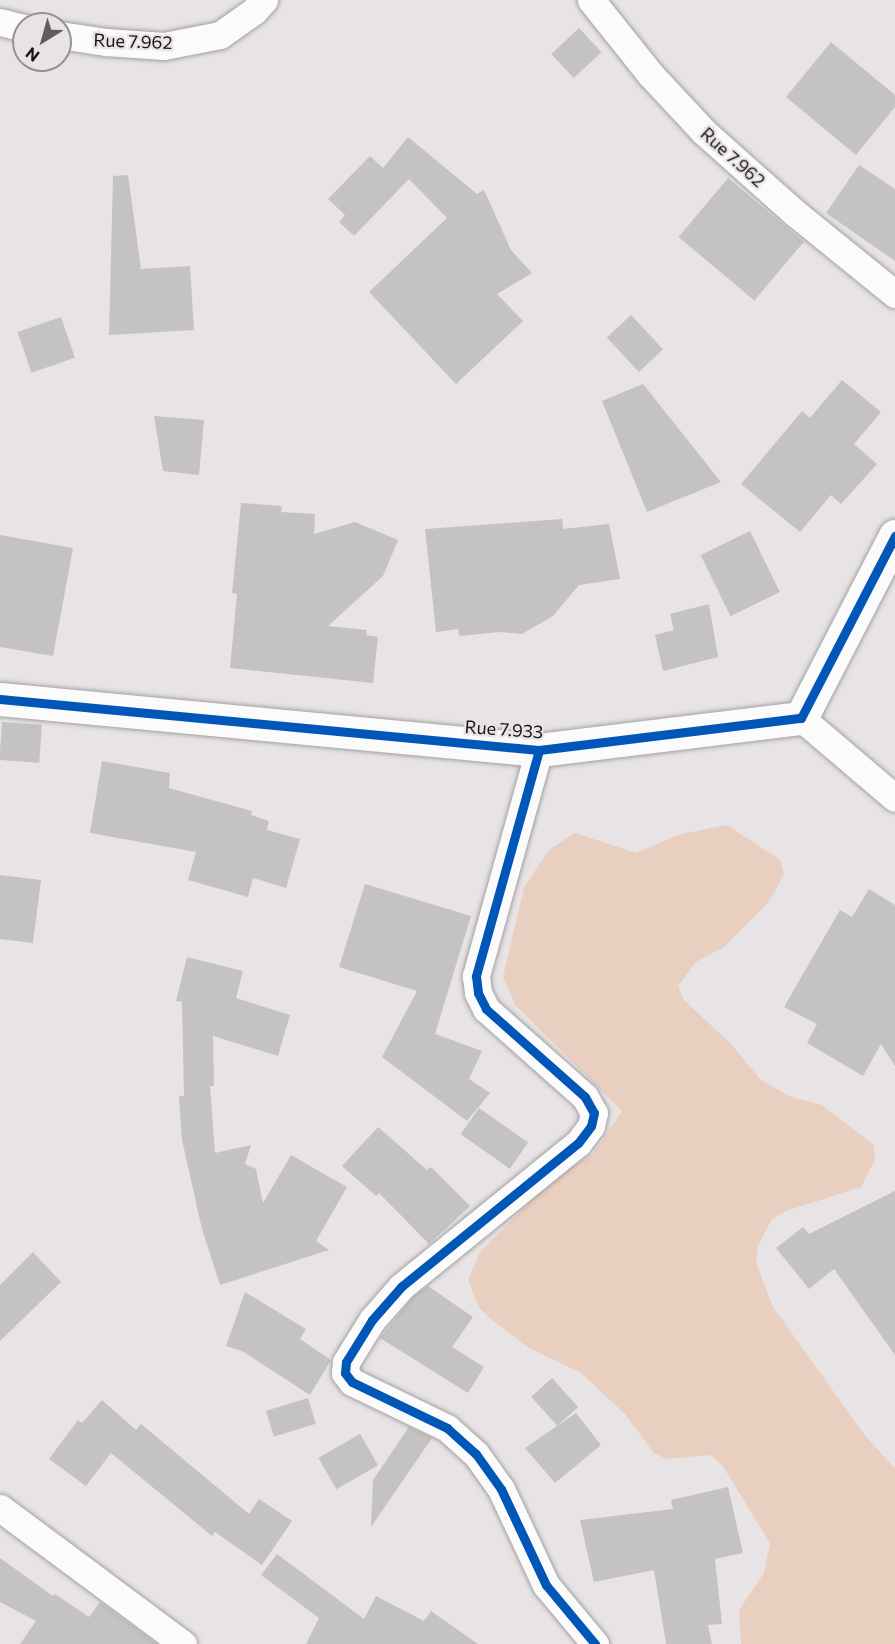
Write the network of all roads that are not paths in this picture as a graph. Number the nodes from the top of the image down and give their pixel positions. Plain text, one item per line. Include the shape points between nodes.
1 (264, 0) edge
2 (591, 0) edge
3 (72, 37) edge
4 (895, 294) edge
5 (895, 536) edge
6 (0, 699) edge
7 (801, 718) junction
8 (539, 750) junction
9 (895, 798) edge
10 (0, 1508) edge
11 (183, 1644) edge
12 (594, 1644) edge

1 - 3 street, Rue 7.962 via 220,35 164,46
2 - 4 street, Rue 7.962 via 650,74 704,132
5 - 7 street
6 - 8 street, Rue 7.933
7 - 8 street, Rue 7.933
7 - 9 street
8 - 12 street via 476,976 478,993 486,1009 585,1097 594,1113 591,1126 578,1143 401,1287 372,1320 346,1362 345,1373 351,1382 447,1428 476,1454 501,1489 546,1585
10 - 11 street

